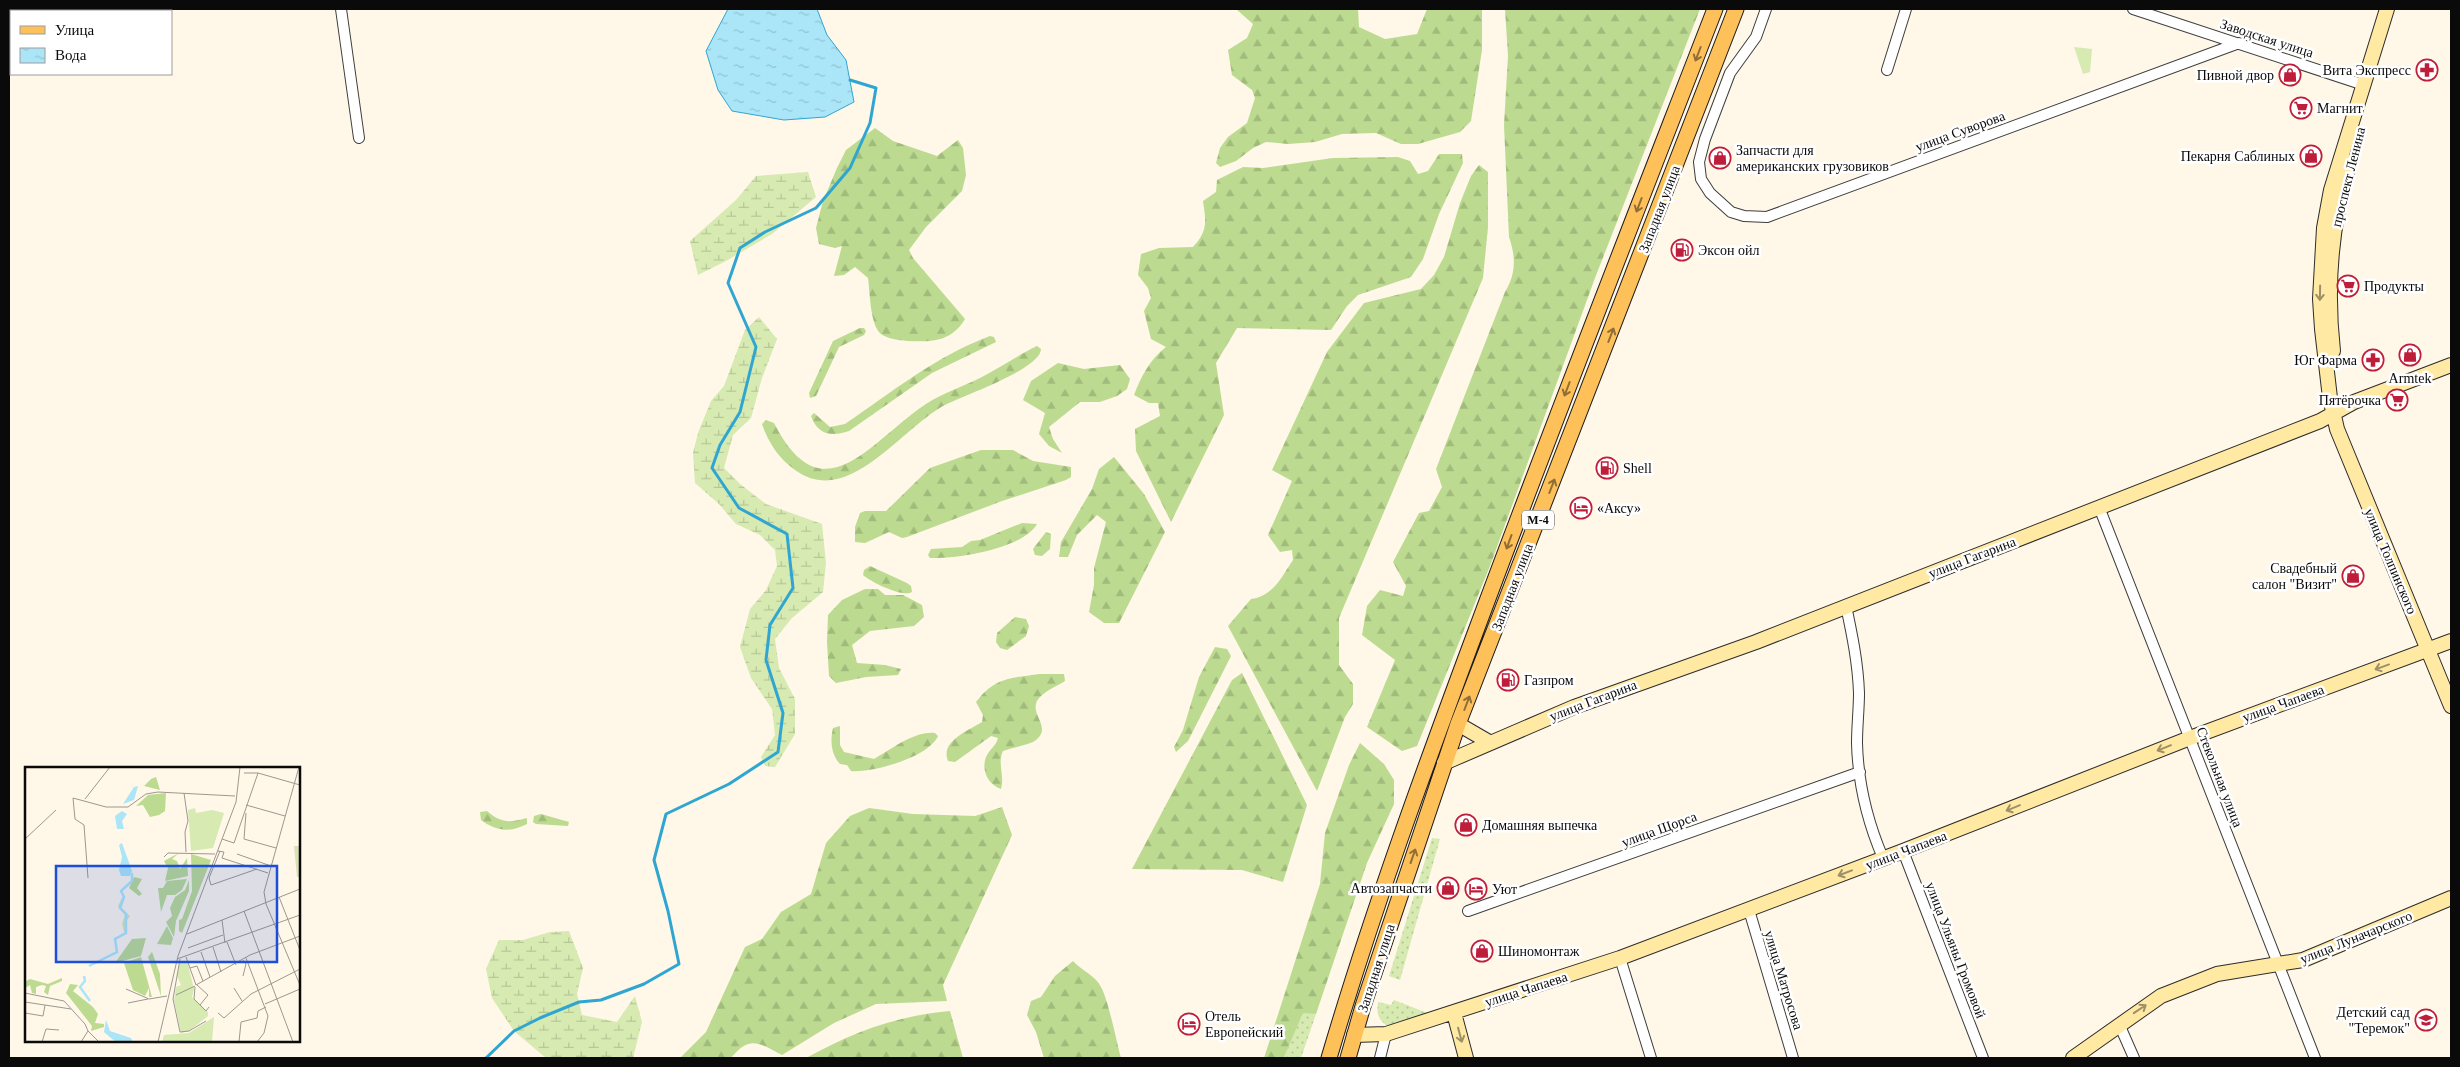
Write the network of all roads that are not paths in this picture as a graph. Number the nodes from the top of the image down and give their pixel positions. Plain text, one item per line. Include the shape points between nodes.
1 (341, 9) edge
2 (1716, 9) edge
3 (1736, 9) edge
4 (1766, 9) edge
5 (1906, 9) edge
6 (2133, 9) edge
7 (2387, 9) edge
8 (2397, 9) edge
9 (2238, 44) junction
10 (1887, 70) dead end
11 (2364, 85) junction
12 (358, 138) dead end
13 (1701, 179) joint
14 (2451, 365) edge
15 (2337, 412) junction
16 (2099, 507) junction
17 (1846, 606) junction
18 (2451, 641) edge
19 (2432, 648) junction
20 (2451, 683) edge
21 (2451, 706) edge
22 (1458, 724) junction
23 (2190, 738) junction
24 (1489, 742) junction
25 (1444, 763) junction
26 (1860, 772) junction
27 (1903, 851) junction
28 (1883, 858) junction
29 (2451, 898) edge
30 (1749, 910) junction
31 (1468, 911) dead end
32 (1620, 958) junction
33 (2278, 964) junction
34 (1454, 1013) junction
35 (2118, 1024) junction
36 (1386, 1034) junction
37 (1354, 1035) junction
38 (2077, 1057) edge
39 (1329, 1058) edge
40 (1348, 1058) edge
41 (1380, 1058) edge
42 (1466, 1058) edge
43 (1651, 1058) edge
44 (1794, 1058) edge
45 (1983, 1058) edge
46 (2134, 1058) edge
47 (2315, 1058) edge

1 - 12 street
2 -> 39 main road, Западная улица / М-4 via 1555,420 1409,811
22 -> 3 main road, Западная улица / М-4
4 - 13 street, Западная улица via 1756,38 1730,73 1704,139 1699,162
5 - 10 street
6 - 9 street, Заводская улица
7 - 11 main road, проспект Ленина
8 - 15 main road, проспект Ленина via 2347,170 2335,225 2331,314
9 - 11 street, Заводская улица
9 - 13 street, улица Суворова via 1767,217 1731,212 1710,193
11 -> 15 main road, проспект Ленина via 2331,190 2324,228 2320,306 2325,360
14 - 15 main road, улица Гагарина via 2354,402
15 - 16 main road, улица Гагарина
15 - 19 main road, улица Толпинского
16 - 17 main road, улица Гагарина
16 - 23 street, Стекольная улица
17 - 24 main road, улица Гагарина via 1756,642 1582,703
17 - 26 street via 1859,692 1857,744
18 - 19 main road, улица Чапаева
19 - 20 main road, улица Толпинского
19 - 21 main road, улица Толпинского
19 -> 23 main road, улица Чапаева
22 - 24 main road
22 - 25 main road, Западная улица / М-4
23 -> 27 main road, улица Чапаева
23 - 33 street, Стекольная улица
24 - 25 main road, улица Гагарина
37 -> 25 main road, Западная улица / М-4
26 - 28 street via 1874,838
26 - 31 street, улица Щорса
27 - 28 main road, улица Чапаева
27 - 45 street, улица Ульяны Громовой
28 -> 30 main road, улица Чапаева
29 - 33 main road, улица Луначарского via 2325,952
30 - 32 main road, улица Чапаева
30 - 44 street, улица Матросова
32 - 34 main road, улица Чапаева
32 - 43 street
35 -> 33 main road, улица Луначарского via 2161,996 2216,974
33 - 47 street, Стекольная улица
34 - 36 main road, улица Чапаева
34 -> 42 main road
35 - 38 main road, улица Луначарского
35 - 46 street
36 - 37 main road, улица Чапаева
36 - 41 street
37 - 40 main road, Западная улица / М-4

